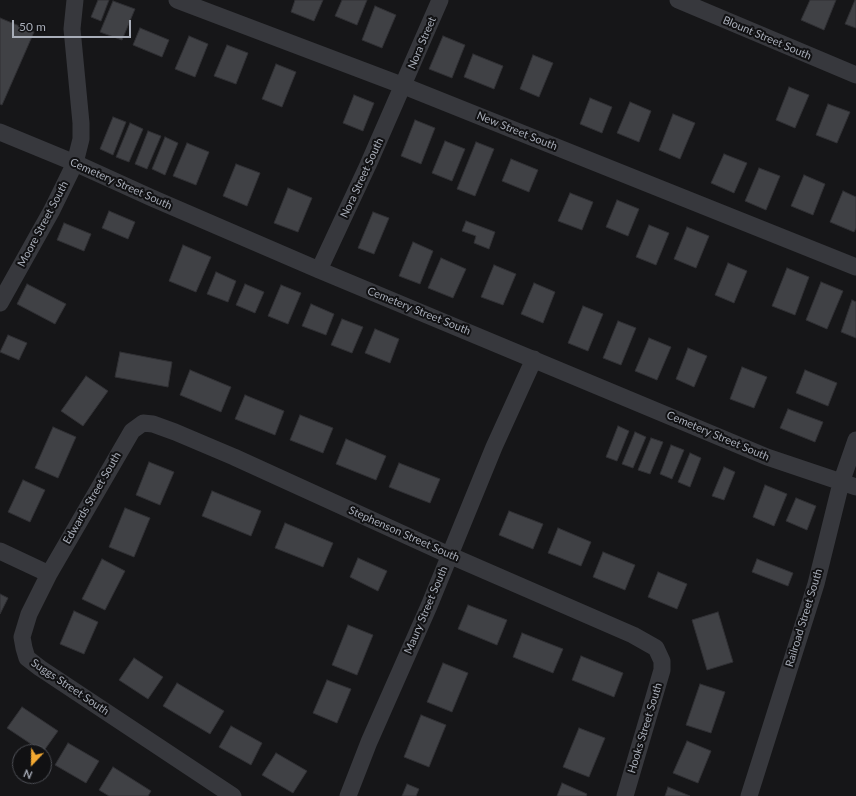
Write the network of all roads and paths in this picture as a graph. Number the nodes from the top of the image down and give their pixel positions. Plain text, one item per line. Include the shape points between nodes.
1 (75, 0) edge
2 (177, 0) edge
3 (440, 0) edge
4 (678, 0) edge
5 (856, 75) edge
6 (404, 86) junction
7 (0, 132) edge
8 (75, 163) junction
9 (856, 267) edge
10 (319, 270) junction
11 (0, 303) edge
12 (534, 359) junction
13 (138, 426) joint
14 (856, 440) edge
15 (849, 485) edge
16 (0, 551) edge
17 (449, 554) junction
18 (49, 574) junction
19 (662, 660) joint
20 (233, 796) edge
21 (348, 796) edge
22 (625, 796) edge
23 (749, 796) edge

1 - 8 street, Moore Street South via 72,29 81,123 81,139
2 - 6 street, New Street South
3 - 6 street, Nora Street
4 - 5 street, Blount Street South
6 - 9 street, New Street South
6 - 10 street, Nora Street South
7 - 8 street, Cemetery Street South
8 - 10 street, Cemetery Street South
8 - 11 street, Moore Street South
10 - 12 street, Cemetery Street South
12 - 15 street, Cemetery Street South via 767,457
12 - 17 street, Maury Street South
13 - 17 street, Stephenson Street South via 143,423 153,424 175,432
13 - 18 street, Edwards Street South via 120,450
14 - 15 street, Railroad Street South
15 - 23 street, Railroad Street South
16 - 18 street
17 - 19 street, Stephenson Street South via 633,635 656,648
17 - 21 street, Maury Street South
18 - 20 street, Suggs Street South via 29,614 22,637 28,658
19 - 22 street, Hooks Street South via 662,670

